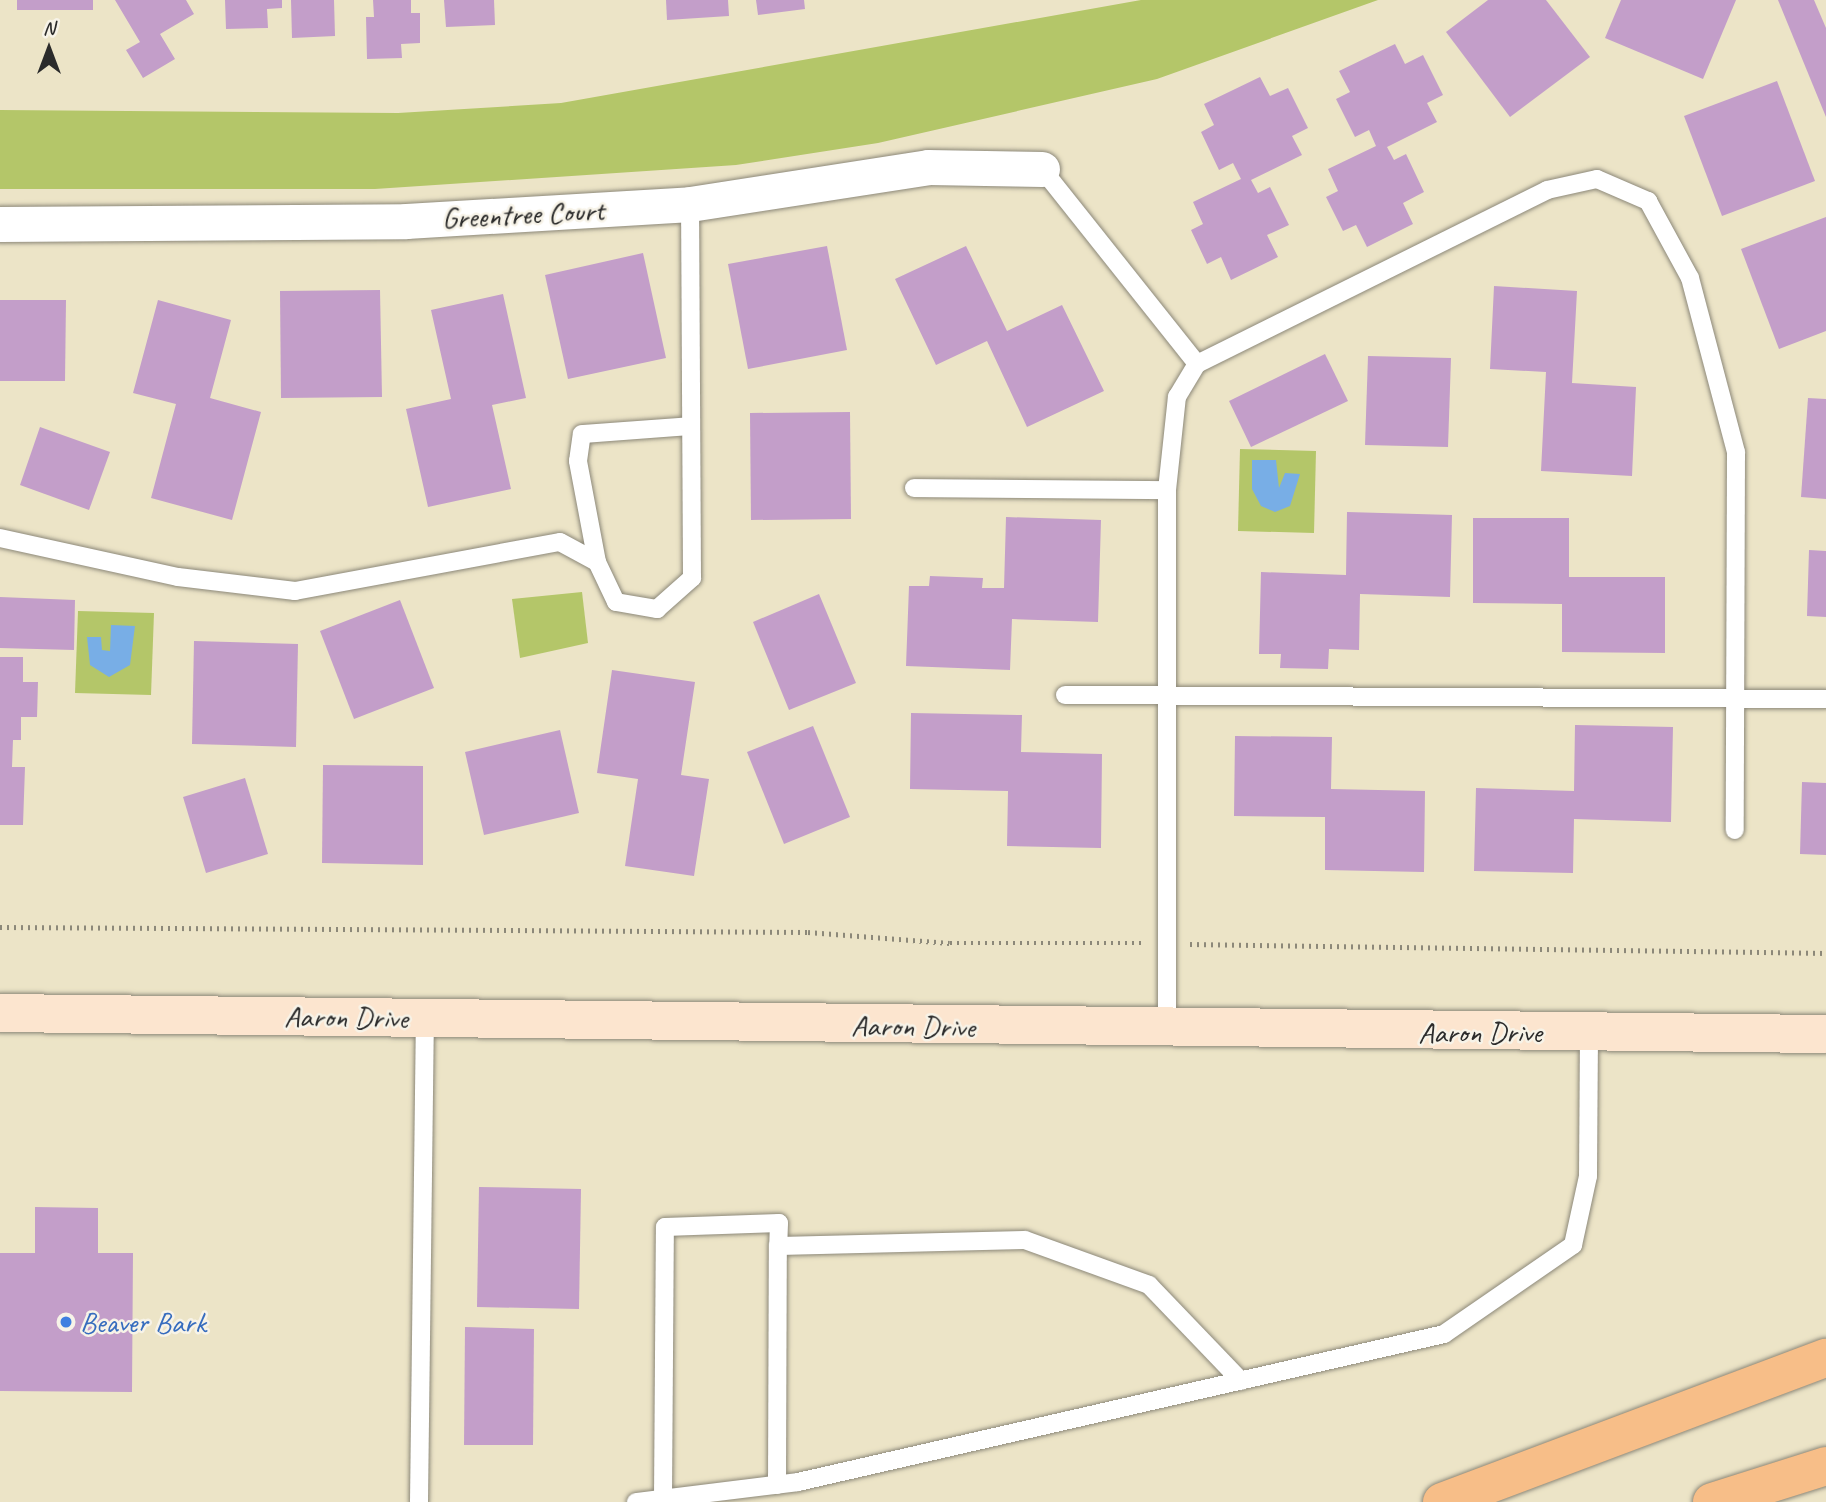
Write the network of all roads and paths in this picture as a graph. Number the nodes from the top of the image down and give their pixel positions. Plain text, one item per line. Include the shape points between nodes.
1 (1042, 169) joint
2 (690, 204) junction
3 (0, 224) edge
4 (1197, 364) junction
5 (691, 426) junction
6 (914, 488) dead end
7 (1167, 490) junction
8 (0, 538) edge
9 (597, 562) junction
10 (1065, 695) dead end
11 (1169, 695) junction
12 (1737, 699) junction
13 (1826, 699) edge
14 (1735, 830) dead end
15 (0, 927) edge
16 (1168, 943) junction
17 (1826, 953) edge
18 (0, 1013) edge
19 (425, 1018) junction
20 (1167, 1030) junction
21 (1589, 1032) junction
22 (1826, 1034) edge
23 (778, 1247) junction
24 (1826, 1358) edge
25 (1241, 1381) junction
26 (1826, 1466) edge
27 (777, 1485) junction
28 (663, 1499) junction
29 (419, 1502) edge
30 (636, 1502) edge
31 (1442, 1502) edge
32 (1712, 1502) edge

1 - 2 street, Greentree Court via 928,167
1 - 4 lane
2 - 3 street, Greentree Court via 406,221
2 - 5 lane
4 - 7 lane via 1177,397
4 - 12 lane via 1547,190 1597,179 1648,201 1690,278 1736,452
5 - 9 lane via 583,434 578,461
5 - 9 lane via 692,578 657,609 616,602
6 - 7 lane
7 - 11 lane
8 - 9 lane via 178,577 295,591 560,542
10 - 11 lane
11 - 12 lane
11 - 16 lane
12 - 13 lane
12 - 14 lane
15 - 16 path via 808,932 950,943
16 - 17 path
16 - 20 lane
18 - 19 street, Aaron Drive
19 - 20 street, Aaron Drive
19 - 29 lane
20 - 21 street, Aaron Drive
21 - 22 street, Aaron Drive
21 - 25 lane via 1588,1176 1573,1245 1444,1334
23 - 25 lane via 1025,1240 1149,1285
23 - 27 lane
23 - 28 lane via 779,1223 666,1227
24 - 31 highway
25 - 27 lane
26 - 32 highway
27 - 28 lane
28 - 30 lane

